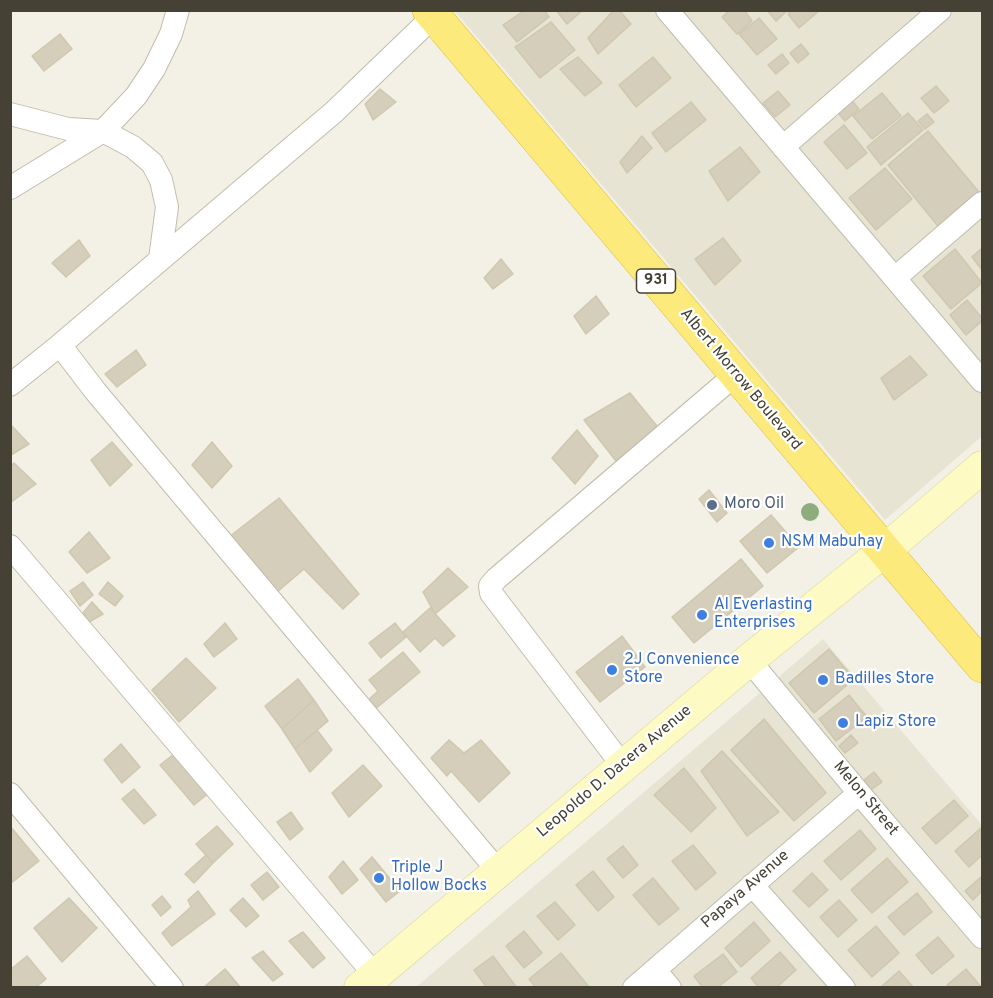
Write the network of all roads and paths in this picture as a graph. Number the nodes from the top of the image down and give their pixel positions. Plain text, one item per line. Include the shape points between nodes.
1 (178, 10) edge
2 (940, 10) edge
3 (434, 12) edge
4 (675, 13) edge
5 (10, 114) edge
6 (103, 130) junction
7 (783, 147) junction
8 (10, 188) edge
9 (982, 203) edge
10 (160, 259) junction
11 (895, 278) junction
12 (60, 345) junction
13 (735, 375) junction
14 (982, 381) edge
15 (10, 385) edge
16 (982, 467) edge
17 (10, 546) edge
18 (885, 551) junction
19 (749, 660) junction
20 (982, 666) edge
21 (623, 766) junction
22 (859, 793) junction
23 (10, 794) edge
24 (498, 871) junction
25 (752, 885) junction
26 (982, 937) edge
27 (654, 970) junction
28 (368, 981) edge
29 (172, 987) edge
30 (634, 987) edge
31 (670, 987) edge
32 (844, 987) edge

1 - 6 street via 154,69 136,96
2 - 7 street
3 - 10 street via 334,112
3 - 13 highway, Albert Morrow Boulevard / 931
4 - 7 street
5 - 6 street via 68,129
6 - 8 street
6 - 10 street via 152,163 161,180 167,207
7 - 11 street
9 - 11 street
10 - 12 street
11 - 14 street
12 - 15 street
12 - 24 street
13 - 18 highway, Albert Morrow Boulevard / 931
13 - 21 street via 490,586 491,593
16 - 18 main road, Leopoldo D. Dacera Avenue
17 - 28 street
18 - 19 main road, Leopoldo D. Dacera Avenue
18 - 20 highway, Albert Morrow Boulevard / 931
19 - 21 main road, Leopoldo D. Dacera Avenue
19 - 22 street, Melon Street
21 - 24 main road, Leopoldo D. Dacera Avenue
22 - 25 street, Papaya Avenue
22 - 26 street, Melon Street
23 - 29 street
24 - 28 main road, Leopoldo D. Dacera Avenue
25 - 27 street, Papaya Avenue
25 - 32 street
27 - 30 street, Papaya Avenue
27 - 31 street

